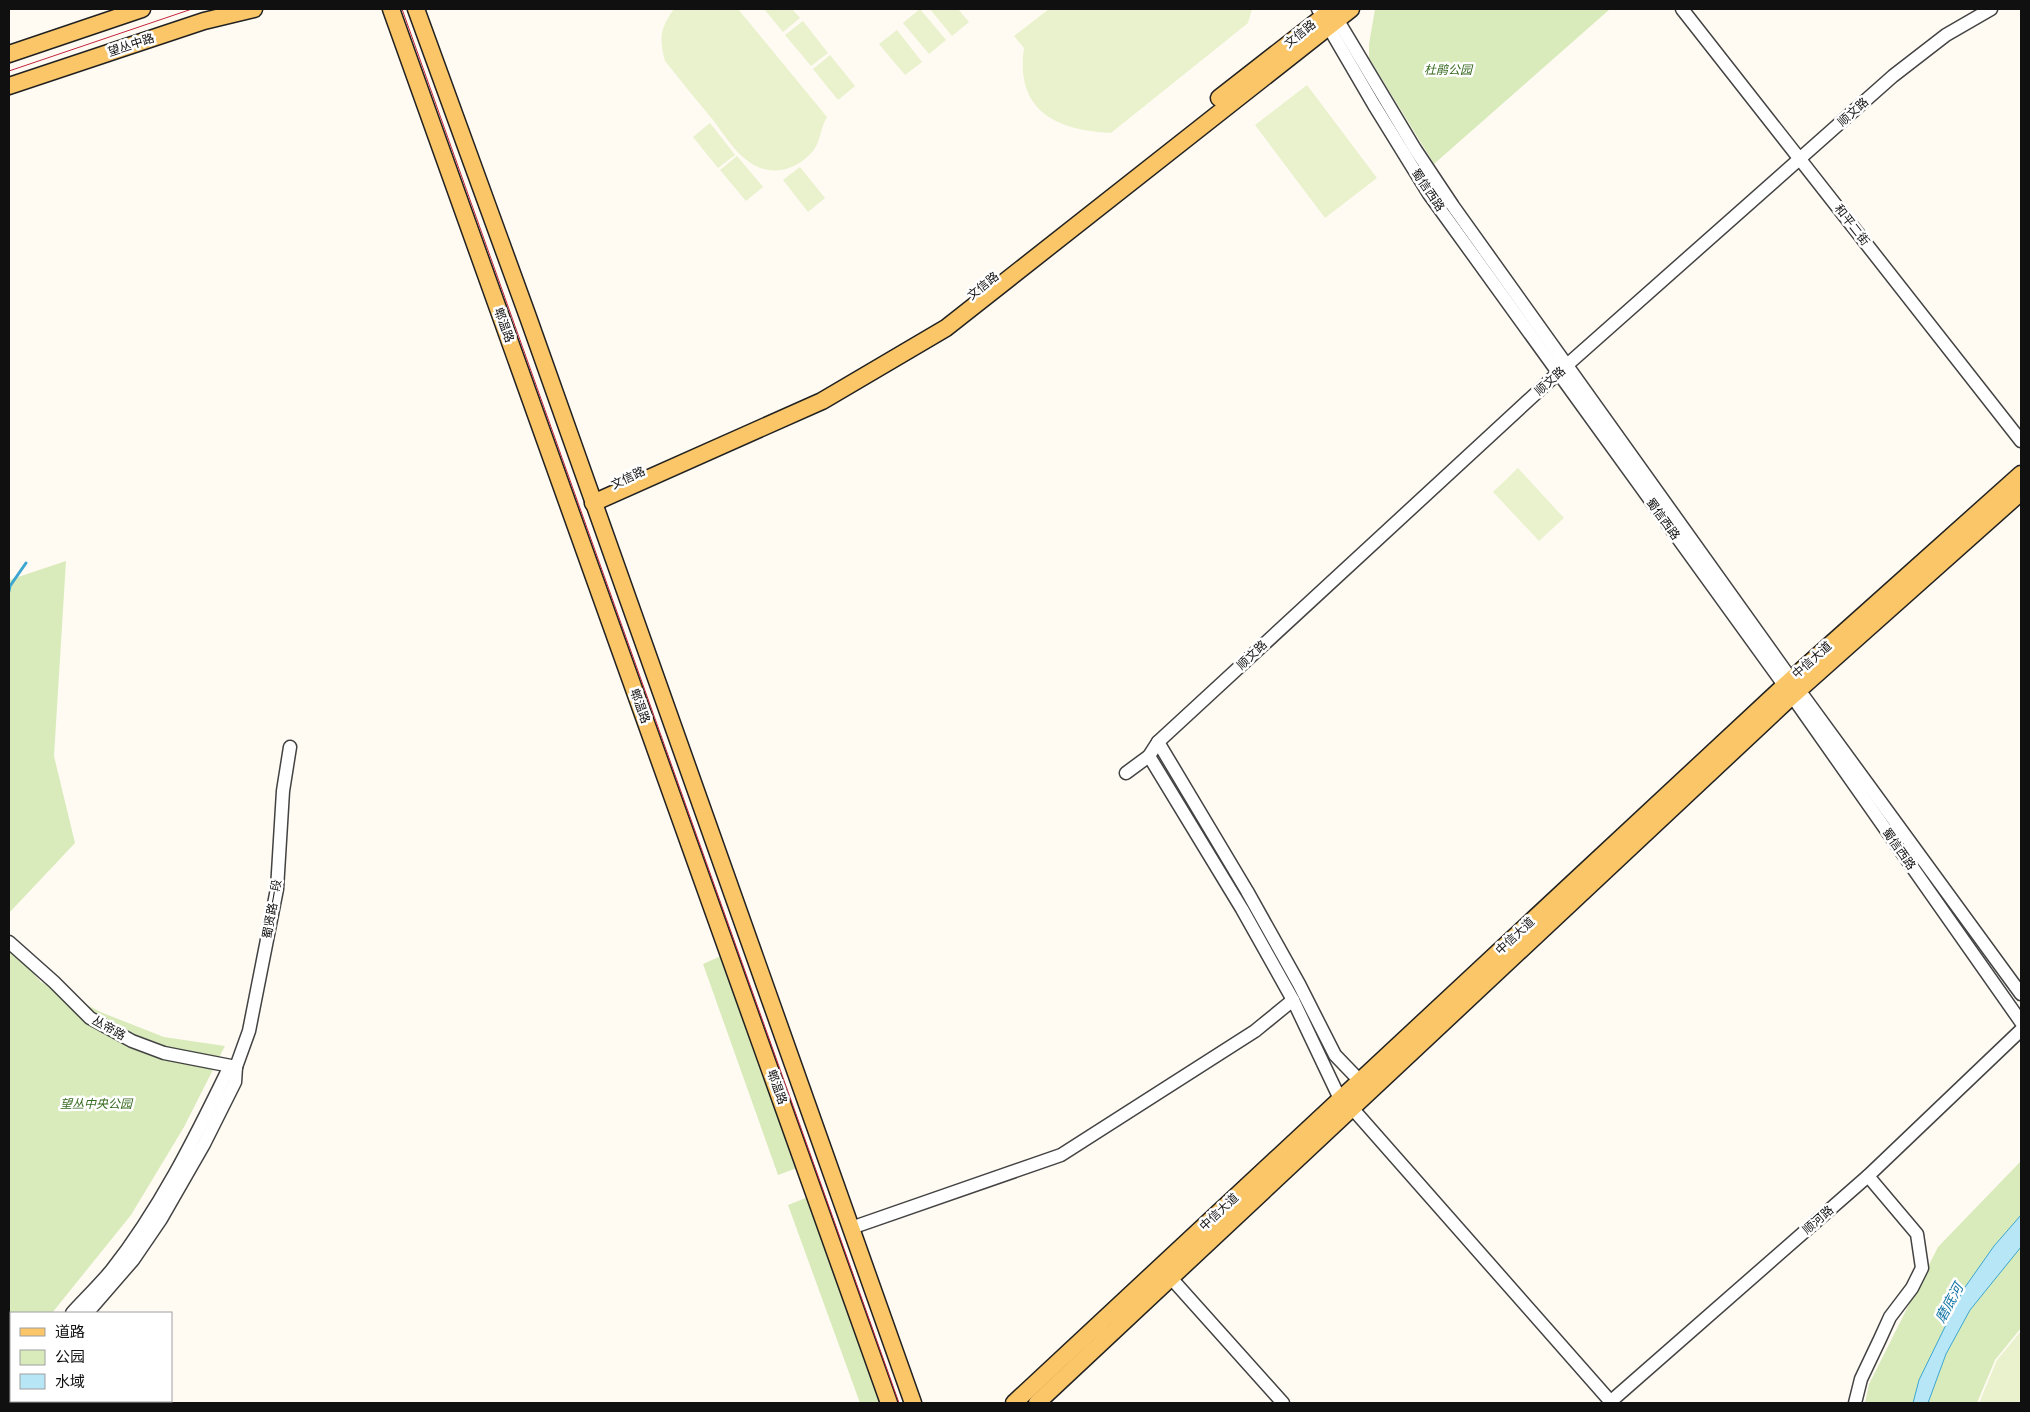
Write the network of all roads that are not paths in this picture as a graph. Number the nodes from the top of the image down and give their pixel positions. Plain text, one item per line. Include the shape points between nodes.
1 (142, 9) edge
2 (254, 9) edge
3 (391, 9) edge
4 (416, 9) edge
5 (1351, 9) edge
6 (1682, 9) edge
7 (1991, 9) edge
8 (1329, 14) edge
9 (9, 54) edge
10 (9, 86) edge
11 (1800, 158) junction
12 (1563, 370) junction
13 (2021, 441) edge
14 (2021, 474) edge
15 (2021, 492) edge
16 (592, 499) junction
17 (1791, 688) junction
18 (1158, 742) junction
19 (290, 748) dead end
20 (1149, 756) junction
21 (1126, 772) dead end
22 (9, 942) edge
23 (2021, 994) edge
24 (1293, 1000) junction
25 (2021, 1022) edge
26 (2021, 1030) edge
27 (236, 1067) junction
28 (1360, 1080) junction
29 (1346, 1104) junction
30 (1868, 1176) junction
31 (852, 1228) junction
32 (1171, 1278) junction
33 (73, 1312) edge
34 (88, 1312) edge
35 (1610, 1402) edge
36 (889, 1403) edge
37 (913, 1403) edge
38 (1014, 1403) edge
39 (1037, 1403) edge
40 (1283, 1403) edge
41 (1856, 1403) edge

1 - 9 main road
2 - 10 main road, 望丛中路 via 204,21
3 - 36 main road, 郫温路
4 - 16 main road, 郫温路
5 - 8 main road
6 - 11 street, 和平二街
7 - 11 street, 顺文路 via 1946,35 1893,76
8 - 12 street, 蜀信西路 via 1374,105 1429,194
8 - 16 main road via 946,328 822,401
11 - 12 street, 顺文路
11 - 13 street, 和平二街
12 - 17 street, 蜀信西路
12 - 18 street, 顺文路
14 - 17 main road, 中信大道
15 - 17 main road, 中信大道
16 - 31 main road, 郫温路
17 - 23 street, 蜀信西路
17 - 25 street, 蜀信西路
17 - 28 main road, 中信大道
17 - 29 main road, 中信大道
18 - 20 street, 顺文路
18 - 28 street via 1300,984 1335,1055
19 - 27 street, 蜀贤路一段 via 283,791 276,889 249,1031
20 - 21 street, 顺文路
20 - 24 street
22 - 27 street, 丛帝路 via 90,1018 164,1054
24 - 29 street
24 - 31 street via 1255,1031 1061,1155
26 - 30 street, 顺河路
27 - 33 street, 蜀贤路一段 via 227,1072 187,1154 149,1215 111,1270
27 - 34 street, 蜀贤路一段 via 235,1082 161,1219 134,1260
28 - 29 main road, 中信大道
29 - 32 main road, 中信大道
29 - 35 street
29 - 38 main road, 中信大道
30 - 35 street, 顺河路
30 - 41 street via 1917,1234 1922,1268 1887,1324 1861,1379
31 - 37 main road, 郫温路
32 - 39 main road, 中信大道
32 - 40 street

